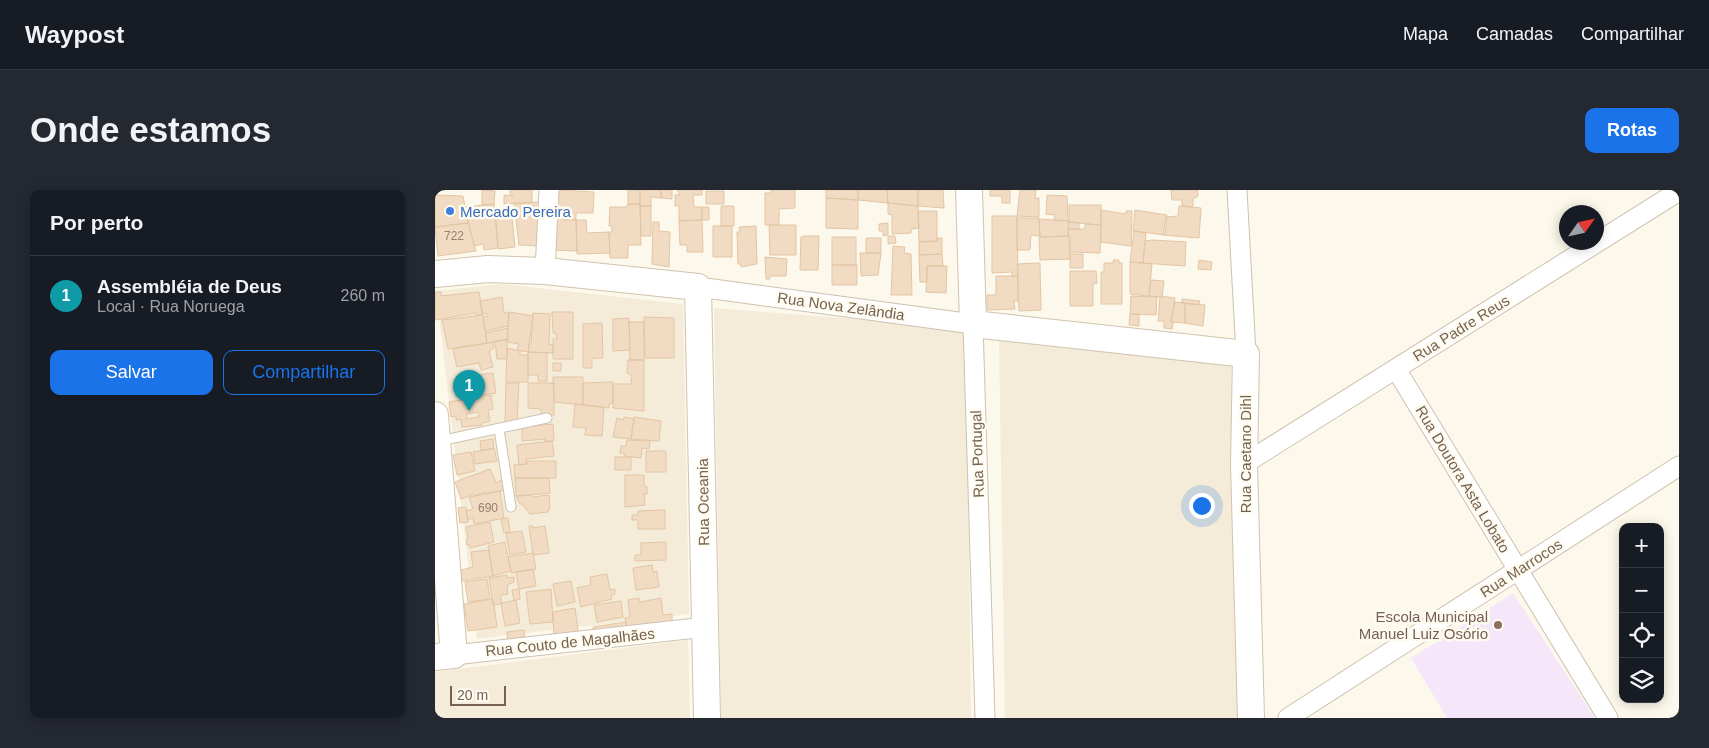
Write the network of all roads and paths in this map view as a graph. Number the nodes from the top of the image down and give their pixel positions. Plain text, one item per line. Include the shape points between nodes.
1 (549, 190) edge
2 (969, 190) edge
3 (1237, 190) edge
4 (1679, 191) edge
5 (545, 271) junction
6 (435, 274) edge
7 (698, 287) junction
8 (973, 324) junction
9 (1246, 354) junction
10 (1396, 369) junction
11 (435, 414) edge
12 (547, 418) dead end
13 (499, 429) junction
14 (437, 449) edge
15 (1244, 464) junction
16 (1679, 466) edge
17 (511, 507) dead end
18 (1518, 570) junction
19 (705, 627) junction
20 (445, 656) edge
21 (707, 718) edge
22 (985, 718) edge
23 (1251, 718) edge
24 (1288, 718) edge
25 (1608, 718) edge

1 - 5 street
2 - 8 street, Rua Portugal
3 - 9 street, Rua Caetano Dihl
4 - 10 street, Rua Padre Reus
5 - 6 street, Rua Nova Zelândia via 488,269
5 - 7 street, Rua Nova Zelândia
7 - 8 street, Rua Nova Zelândia
7 - 19 street, Rua Oceania
8 - 9 street, Rua Nova Zelândia
8 - 22 street, Rua Portugal
9 - 15 street, Rua Caetano Dihl
10 - 15 street, Rua Padre Reus
10 - 18 street, Rua Doutora Asta Lobato
11 - 14 street
12 - 13 lane
13 - 14 lane
13 - 17 lane
14 - 20 street
15 - 23 street, Rua Caetano Dihl
16 - 18 street, Rua Marrocos
18 - 24 street, Rua Marrocos
18 - 25 street, Rua Doutora Asta Lobato
19 - 20 street, Rua Couto de Magalhães
19 - 21 street, Rua Oceania

